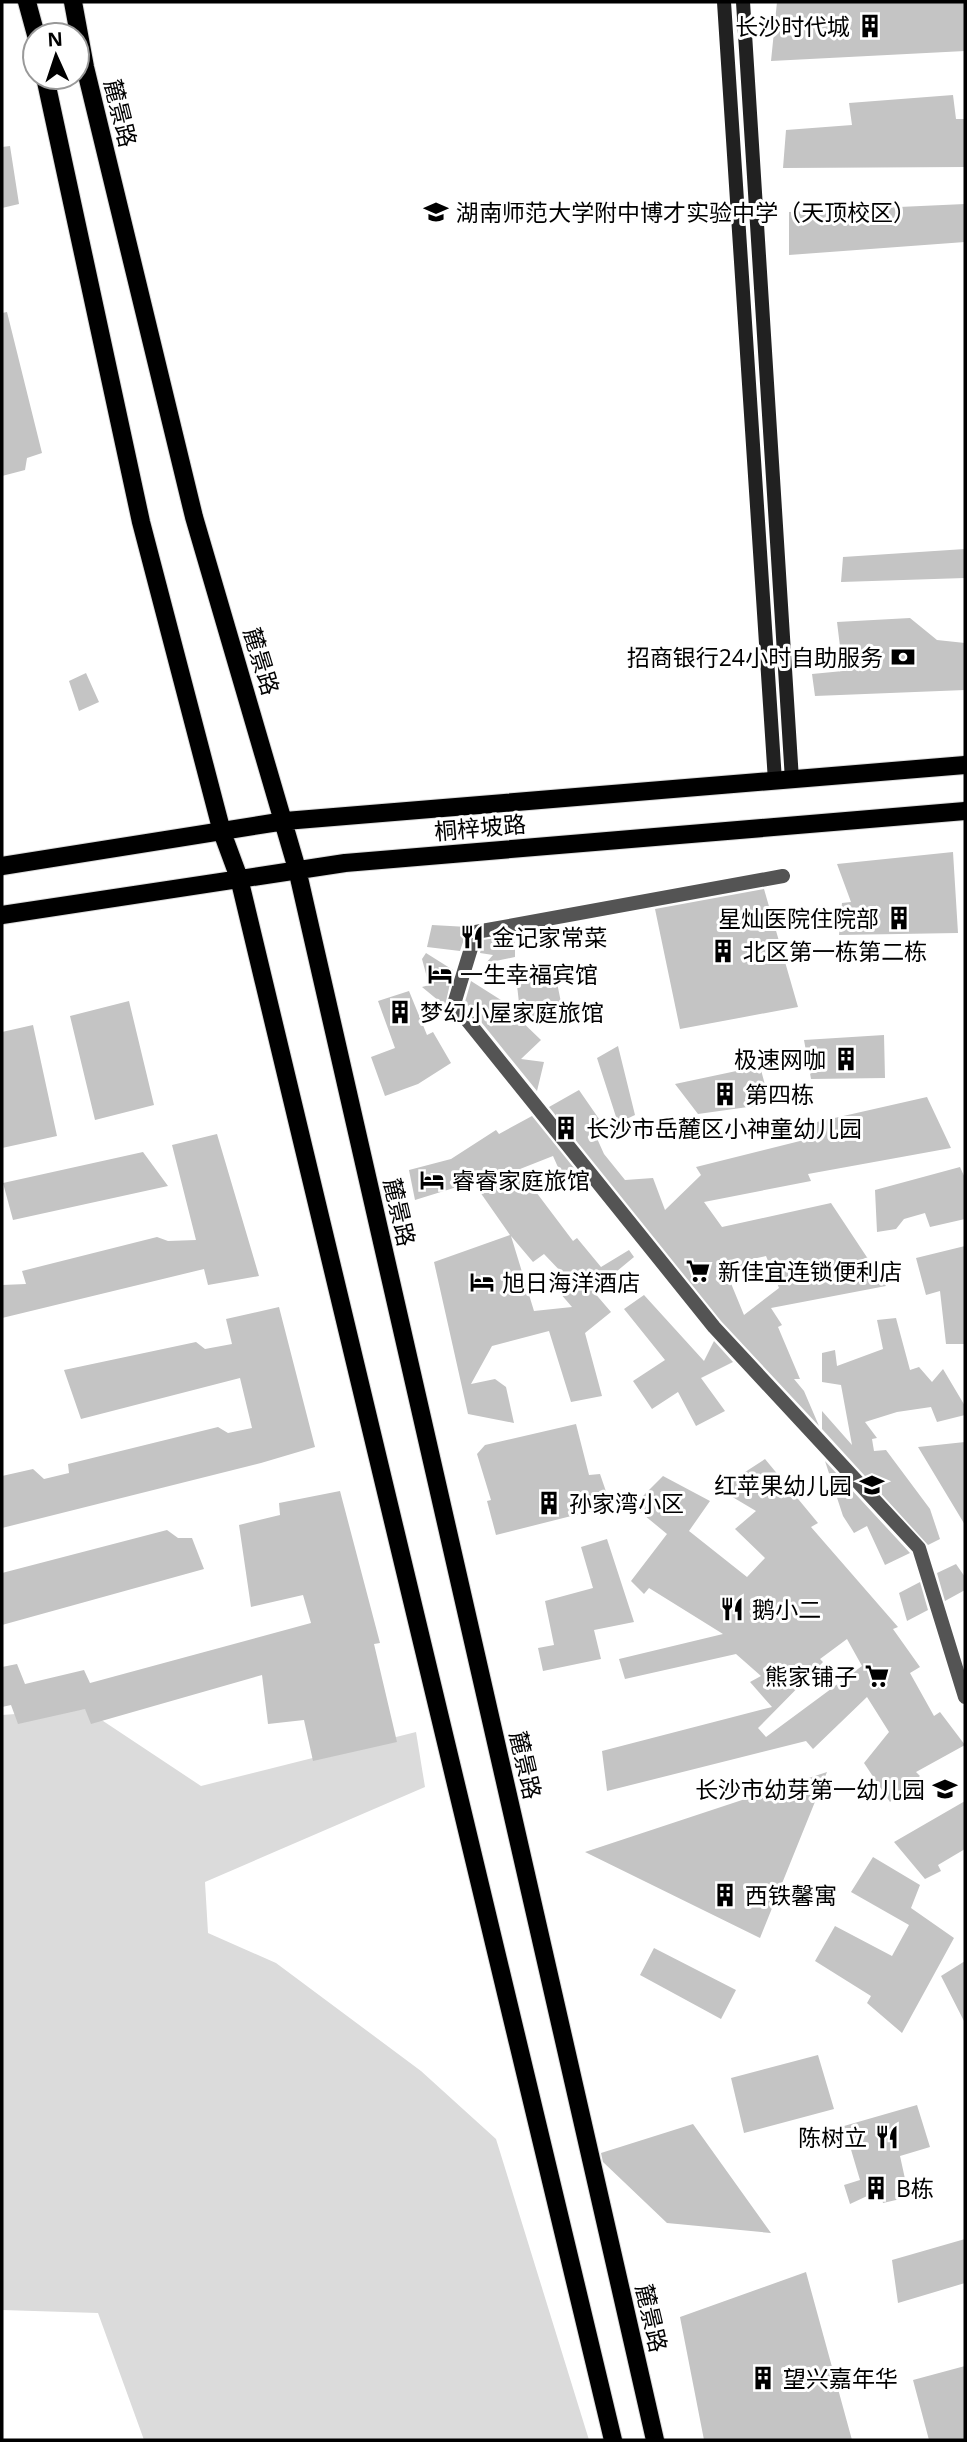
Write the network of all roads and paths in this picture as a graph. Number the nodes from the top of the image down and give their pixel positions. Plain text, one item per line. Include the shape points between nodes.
1 (27, 2) edge
2 (73, 2) edge
3 (724, 2) edge
4 (743, 2) edge
5 (32, 21) edge
6 (48, 91) edge
7 (965, 765) edge
8 (784, 780) junction
9 (965, 811) edge
10 (285, 821) junction
11 (222, 832) junction
12 (2, 866) edge
13 (297, 869) junction
14 (783, 876) dead end
15 (239, 878) junction
16 (2, 915) edge
17 (965, 1697) edge
18 (613, 2440) edge
19 (655, 2440) edge

1 - 5 main road
2 - 10 main road, 麓景路 via 194,517
3 - 8 street
4 - 8 street
6 - 11 main road via 141,522
7 - 8 main road, 桐梓坡路
8 - 10 main road, 桐梓坡路
9 - 13 main road, 桐梓坡路
10 - 11 main road, 桐梓坡路
10 - 13 main road, 麓景路
11 - 12 main road, 桐梓坡路
11 - 15 main road
13 - 15 main road, 桐梓坡路
13 - 19 main road, 麓景路
14 - 17 street via 476,932 454,1004 714,1326 919,1548
15 - 16 main road, 桐梓坡路
15 - 18 main road

